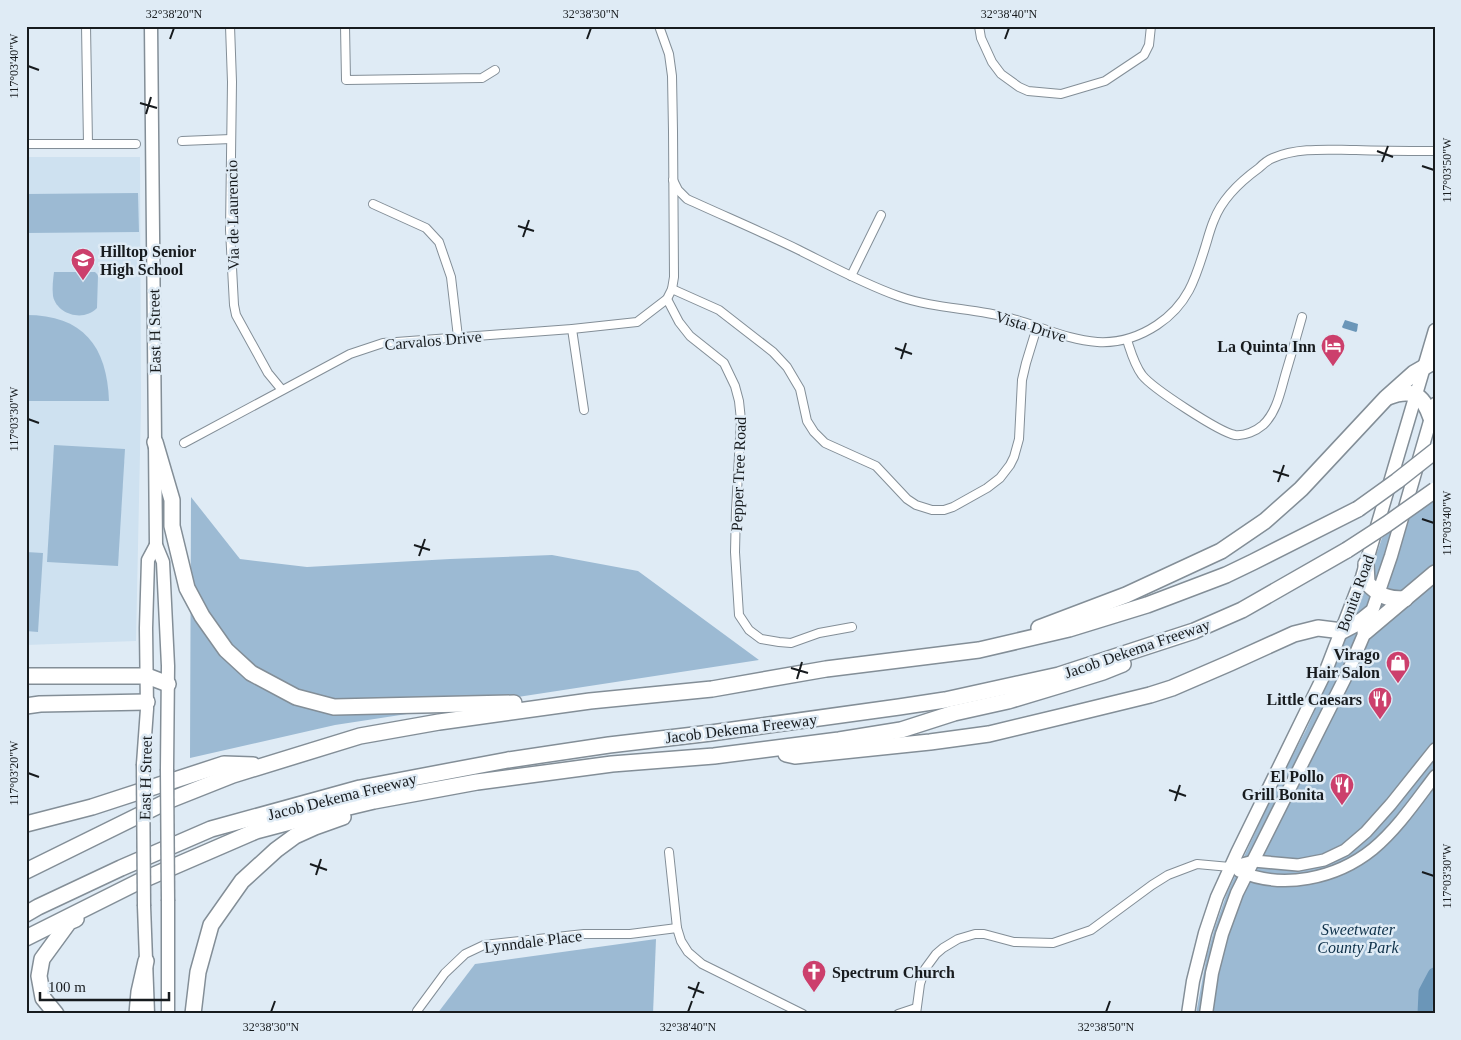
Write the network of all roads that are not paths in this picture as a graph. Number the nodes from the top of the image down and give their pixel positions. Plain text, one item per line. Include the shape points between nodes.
1 (86, 26) edge
2 (151, 26) edge
3 (230, 26) edge
4 (345, 26) edge
5 (659, 26) edge
6 (980, 26) edge
7 (1151, 26) edge
8 (496, 70) dead end
9 (231, 139) junction
10 (182, 141) dead end
11 (26, 144) edge
12 (88, 144) junction
13 (136, 144) dead end
14 (1435, 151) edge
15 (673, 180) junction
16 (373, 204) dead end
17 (881, 214) dead end
18 (851, 276) junction
19 (672, 289) junction
20 (667, 299) junction
21 (1302, 317) dead end
22 (1037, 327) junction
23 (572, 329) junction
24 (1435, 330) edge
25 (458, 337) junction
26 (1127, 340) junction
27 (1430, 364) edge
28 (282, 390) junction
29 (1416, 395) junction
30 (1386, 398) junction
31 (584, 410) dead end
32 (1433, 411) edge
33 (155, 442) junction
34 (184, 443) dead end
35 (1435, 451) edge
36 (1435, 490) edge
37 (156, 545) junction
38 (1366, 564) junction
39 (1435, 573) edge
40 (1378, 594) junction
41 (1405, 599) junction
42 (1371, 612) junction
43 (852, 627) dead end
44 (1194, 631) junction
45 (1342, 631) junction
46 (1365, 632) junction
47 (979, 650) junction
48 (26, 676) edge
49 (147, 676) junction
50 (168, 684) junction
51 (590, 701) junction
52 (148, 702) junction
53 (26, 706) edge
54 (1435, 749) edge
55 (757, 751) junction
56 (263, 766) junction
57 (1435, 776) edge
58 (434, 791) junction
59 (26, 824) edge
60 (669, 852) dead end
61 (1254, 861) junction
62 (1230, 867) junction
63 (26, 871) edge
64 (1247, 874) junction
65 (138, 882) junction
66 (26, 914) edge
67 (677, 928) junction
68 (26, 938) edge
69 (146, 960) junction
70 (417, 1011) dead end
71 (916, 1011) edge
72 (56, 1014) edge
73 (137, 1014) edge
74 (148, 1014) edge
75 (168, 1014) edge
76 (193, 1014) edge
77 (803, 1014) edge
78 (898, 1014) edge
79 (1188, 1014) edge
80 (1206, 1014) edge

1 - 12 street
2 - 33 main road, East H Street
3 - 9 street, Via de Laurencio
4 - 8 street via 346,80 482,78
5 - 15 street via 669,54 672,76
6 - 7 street via 981,38 1001,74 1028,91 1061,94 1105,81 1144,55 1149,45
9 - 10 street
9 - 28 street, Via de Laurencio via 230,230 236,315 268,373
11 - 12 street
12 - 13 street
14 - 26 street via 1315,150 1272,158 1247,176 1227,197 1214,219 1196,279 1177,308 1156,326
15 - 18 street, Vista Drive via 687,199
15 - 19 street
16 - 25 street via 426,228 439,242 451,277
17 - 18 street
18 - 22 street, Vista Drive via 909,300 1010,318
19 - 20 street
19 - 22 street via 719,310 774,352 787,366 800,389 806,420 825,443 876,466 907,499 932,510 953,507 987,488 1010,465 1019,440 1022,380
20 - 23 street, Carvalos Drive via 637,322
20 - 43 street, Pepper Tree Road via 690,336 724,363 739,401 741,420 735,552 739,615 749,630 761,638 779,642 792,643
21 - 26 street via 1277,404 1261,426 1245,434 1232,434 1218,428 1143,377
22 - 26 street, Vista Drive via 1092,342
23 - 25 street, Carvalos Drive
23 - 31 street
24 - 27 main road, Bonita Road
25 - 28 street, Carvalos Drive via 383,343 350,354
27 - 29 main road, Bonita Road
27 - 30 highway via 1414,372
28 - 34 street, Carvalos Drive
29 - 30 highway via 1395,394
29 - 32 highway
29 - 38 main road, Bonita Road
30 - 47 highway via 1301,489 1265,521 1221,550 1126,595
32 - 40 main road, Bonita Road
33 - 37 main road, East H Street
33 - 51 highway via 172,500 172,526 187,588 226,650 251,673 296,697 334,707
35 - 47 highway, bridge via 1358,509 1240,568 1147,605 1069,629
36 - 44 highway, Jacob Dekema Freeway, bridge via 1346,550 1242,610
37 - 49 main road, East H Street via 148,560
37 - 50 main road, East H Street via 163,562
38 - 40 highway via 1367,583
38 - 45 main road, Bonita Road
39 - 41 highway
40 - 41 highway via 1391,599
40 - 42 main road, Bonita Road
41 - 46 highway
42 - 45 highway
42 - 46 main road, Bonita Road
44 - 55 highway via 1171,645 1103,672 901,730
44 - 66 highway, Jacob Dekema Freeway via 1059,674 945,700 518,758 360,788 211,829
45 - 55 highway via 1318,628 1294,634 1172,688 989,734 795,756
45 - 62 main road, Bonita Road via 1325,674
46 - 61 main road, Bonita Road
47 - 51 highway via 712,689
48 - 49 highway
49 - 50 highway
49 - 52 main road, East H Street
50 - 75 main road, East H Street, bridge
51 - 56 highway via 360,736
52 - 53 highway
52 - 69 main road, East H Street, bridge via 143,764
54 - 61 main road via 1391,804 1345,850 1324,860 1298,865
55 - 58 highway via 612,764
56 - 59 highway via 224,764 92,807
56 - 63 highway via 170,800
57 - 64 main road via 1391,832 1351,864 1296,880 1275,881
58 - 65 highway via 374,801 256,831
58 - 76 highway via 295,836 242,881 211,925 198,972
60 - 67 street
61 - 62 main road
61 - 64 main road, Bonita Road
62 - 64 main road
62 - 71 street via 1197,864 1168,875 1091,930 1053,943 1014,942 984,934 958,938 936,954 924,969
62 - 79 main road, Bonita Road via 1204,933
64 - 80 main road, Bonita Road via 1222,934
65 - 68 highway
65 - 72 highway via 70,922 42,959 39,976 43,998
67 - 70 street, Lynndale Place via 484,945 464,954 445,973
67 - 77 street via 684,947 702,964
69 - 73 highway
69 - 74 main road, East H Street
71 - 78 street

